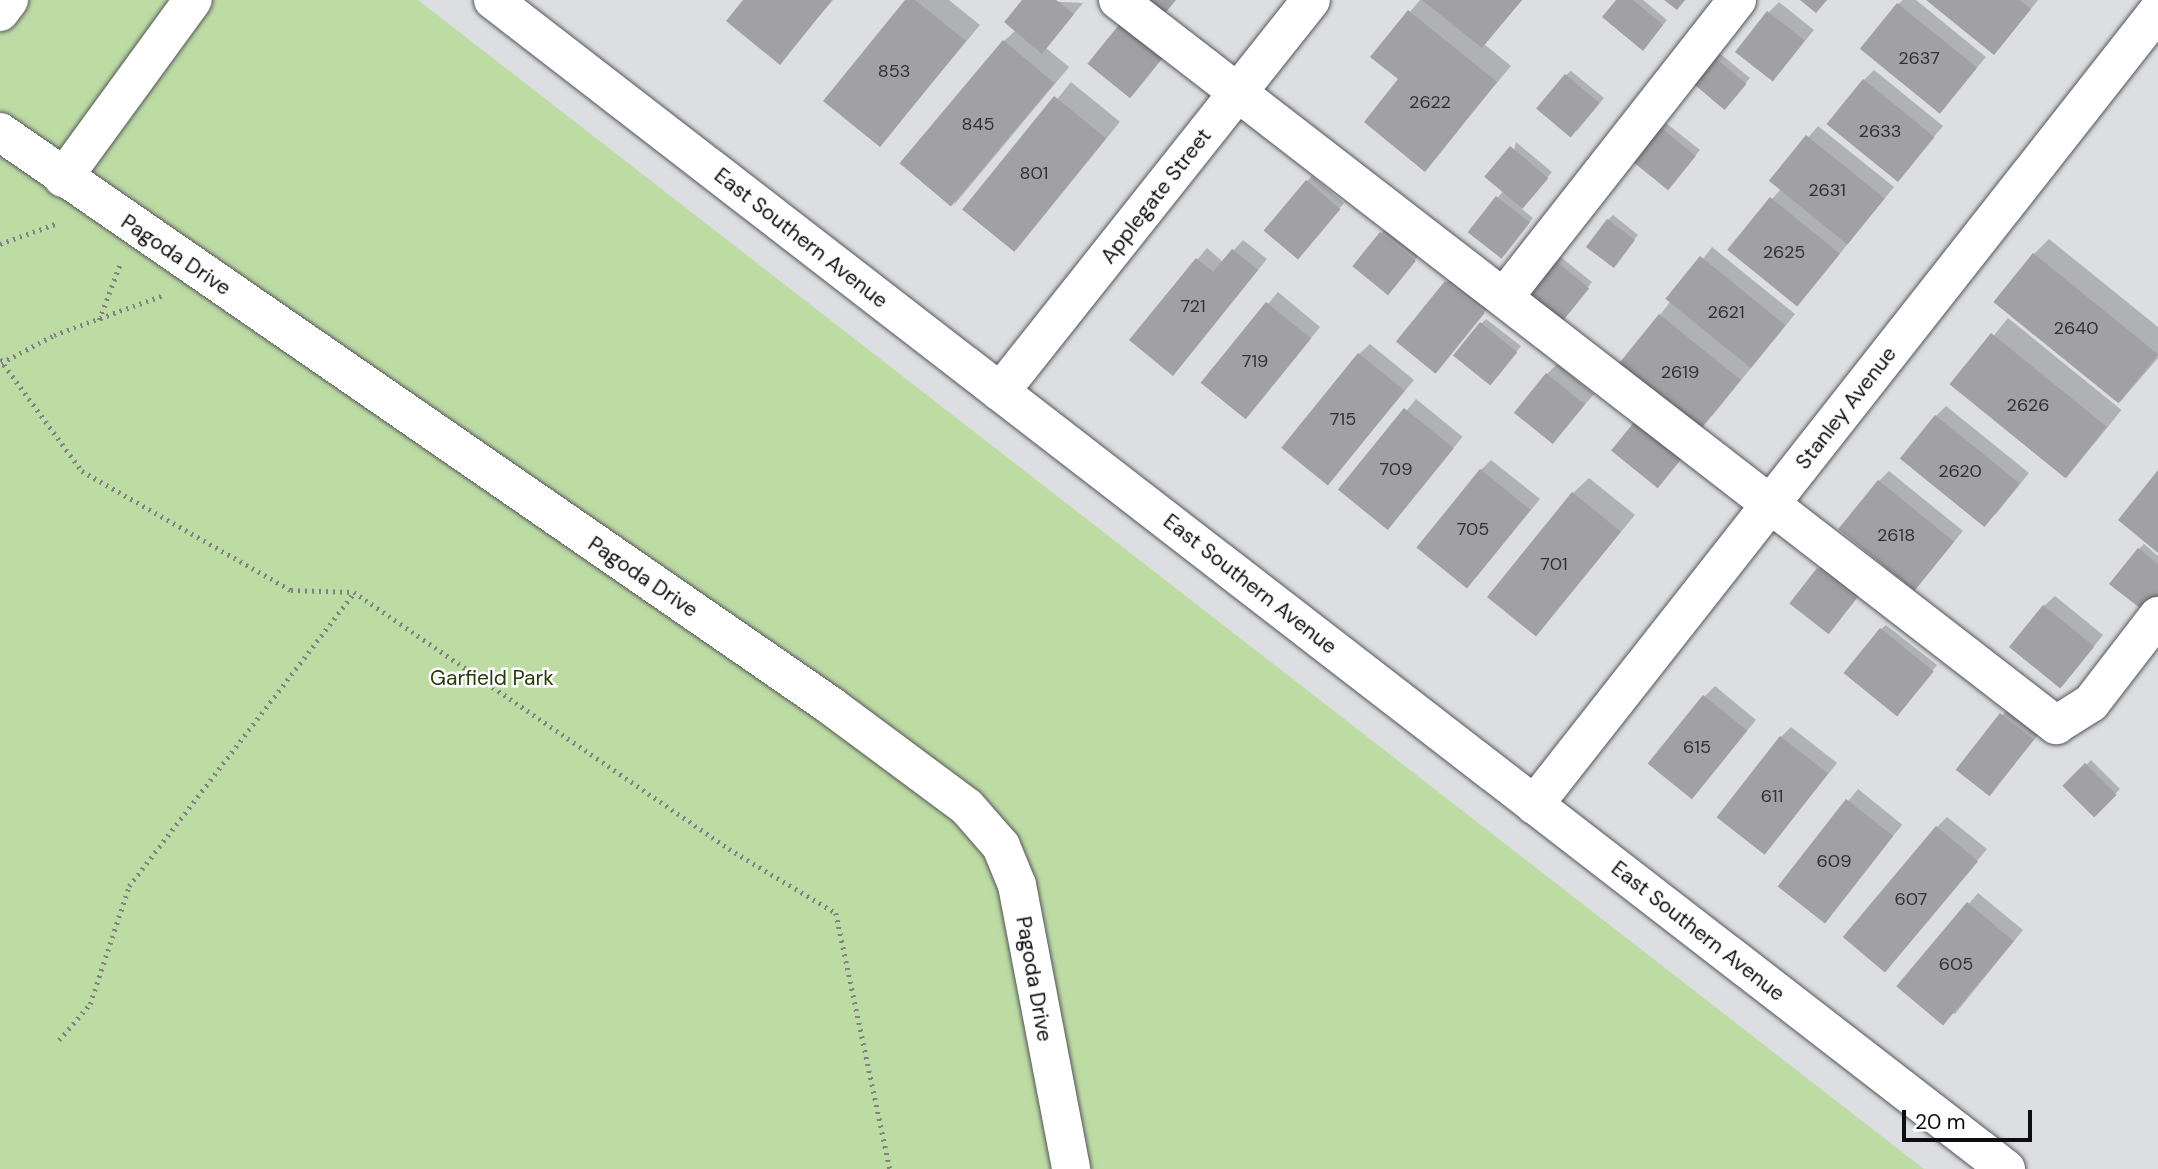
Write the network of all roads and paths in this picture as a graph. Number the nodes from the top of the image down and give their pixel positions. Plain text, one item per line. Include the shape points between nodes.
1 (9, 0) edge
2 (193, 0) edge
3 (493, 0) edge
4 (1118, 0) edge
5 (1311, 0) edge
6 (1737, 0) edge
7 (2158, 11) edge
8 (0, 12) edge
9 (1238, 92) junction
10 (0, 132) edge
11 (63, 178) junction
12 (61, 222) dead end
13 (136, 229) junction
14 (0, 244) edge
15 (209, 278) junction
16 (1505, 296) junction
17 (99, 320) junction
18 (1, 361) edge
19 (1000, 392) junction
20 (1770, 504) junction
21 (354, 592) junction
22 (2158, 615) edge
23 (1534, 804) junction
24 (59, 1040) dead end
25 (890, 1169) edge
26 (1071, 1169) edge
27 (2006, 1169) edge

1 - 8 street
2 - 11 street
3 - 19 street, East Southern Avenue
4 - 9 street
5 - 9 street, Applegate Street
6 - 16 street
7 - 20 street, Stanley Avenue
9 - 16 street
9 - 19 street, Applegate Street
10 - 11 street, Pagoda Drive
11 - 13 street, Pagoda Drive
12 - 14 path
13 - 15 street, Pagoda Drive
13 - 17 path
15 - 17 path
15 - 26 street, Pagoda Drive via 967,807 1000,846 1017,884
16 - 20 street
17 - 18 path
18 - 21 path via 82,471 291,590
19 - 23 street, East Southern Avenue
20 - 22 street via 2056,725 2091,703
20 - 23 street, Stanley Avenue
21 - 24 path via 129,886 90,1004
21 - 25 path via 729,849 836,913
23 - 27 street, East Southern Avenue

